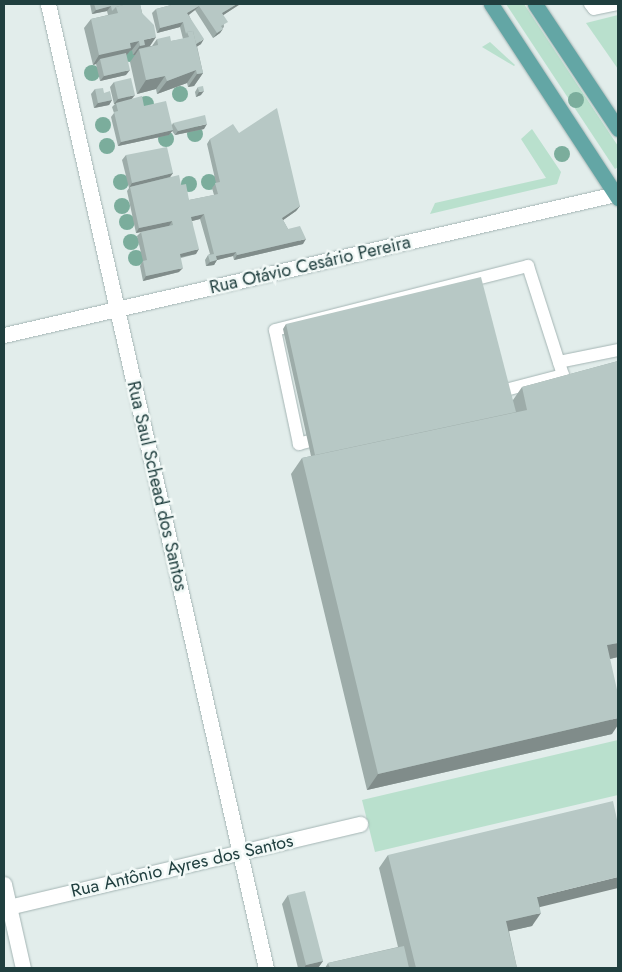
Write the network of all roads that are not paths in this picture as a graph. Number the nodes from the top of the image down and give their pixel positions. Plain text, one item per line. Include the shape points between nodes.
1 (48, 4) edge
2 (491, 4) edge
3 (535, 4) edge
4 (542, 4) edge
5 (590, 4) edge
6 (618, 4) edge
7 (546, 21) junction
8 (618, 129) edge
9 (617, 195) edge
10 (117, 308) junction
11 (4, 335) edge
12 (618, 350) edge
13 (559, 362) junction
14 (581, 372) edge
15 (563, 376) junction
16 (360, 824) dead end
17 (240, 852) junction
18 (4, 884) edge
19 (6, 907) edge
20 (23, 968) edge
21 (266, 968) edge

1 - 10 street, Rua Saul Schead dos Santos
2 - 9 main road
3 - 7 main road
4 - 7 lane
5 - 6 lane via 594,9
7 - 8 main road
9 - 10 street, Rua Otávio Cesário Pereira
10 - 11 street, Rua Otávio Cesário Pereira
10 - 17 street, Rua Saul Schead dos Santos
12 - 13 lane
13 - 15 lane
13 - 15 lane via 528,266 275,330 299,444
14 - 15 lane
16 - 17 street, Rua Antônio Ayres dos Santos
17 - 19 street, Rua Antônio Ayres dos Santos
17 - 21 street, Rua Saul Schead dos Santos
18 - 19 street
19 - 20 street

